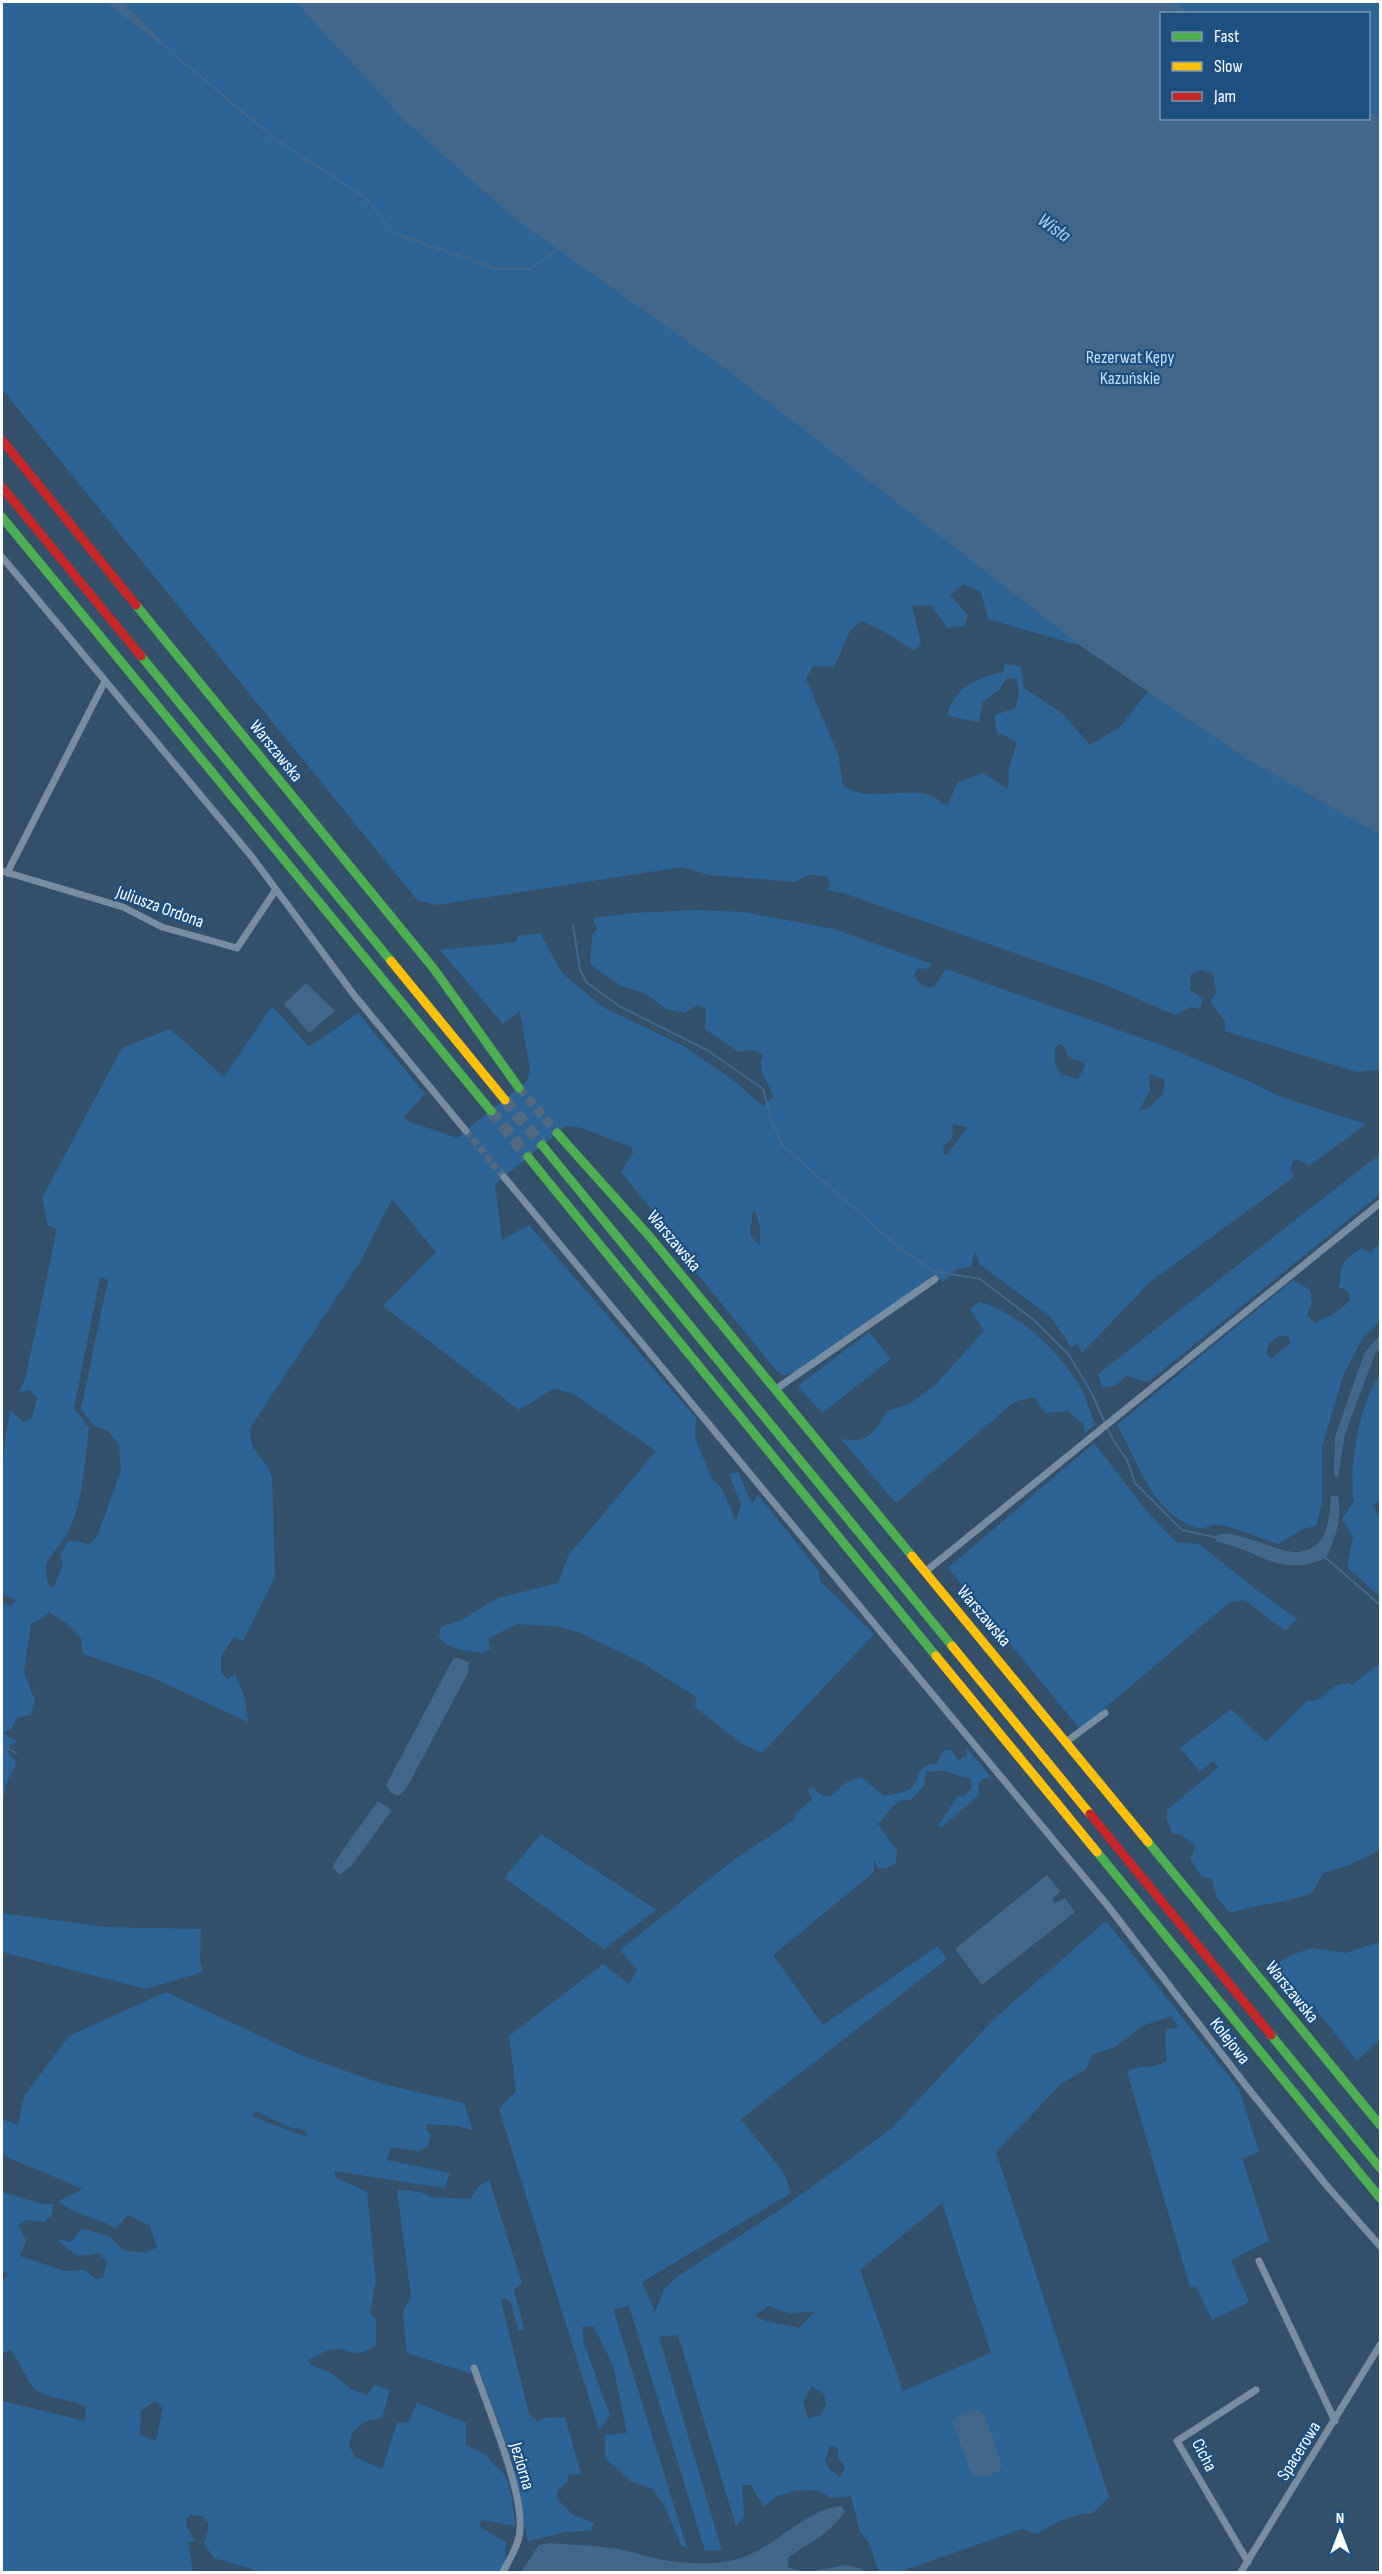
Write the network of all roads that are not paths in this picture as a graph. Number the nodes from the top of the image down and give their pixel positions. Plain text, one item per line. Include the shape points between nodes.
1 (2, 440) edge
2 (2, 487) edge
3 (2, 517) edge
4 (2, 557) edge
5 (104, 683) junction
6 (4, 872) edge
7 (275, 891) junction
8 (519, 1088) tunnel mouth
9 (505, 1100) tunnel mouth
10 (491, 1111) tunnel mouth
11 (466, 1131) tunnel mouth
12 (557, 1133) tunnel mouth
13 (542, 1145) tunnel mouth
14 (528, 1157) tunnel mouth
15 (504, 1177) tunnel mouth
16 (1380, 1203) edge
17 (934, 1278) dead end
18 (776, 1389) junction
19 (925, 1572) junction
20 (1105, 1713) dead end
21 (1066, 1742) junction
22 (1380, 2125) edge
23 (1380, 2168) edge
24 (1380, 2198) edge
25 (1380, 2246) edge
26 (1259, 2261) dead end
27 (1380, 2345) edge
28 (474, 2368) dead end
29 (1256, 2390) dead end
30 (1335, 2421) junction
31 (1248, 2562) junction
32 (503, 2572) edge
33 (1241, 2572) edge

1 - 8 main road, Warszawska via 434,969
2 - 9 main road
3 - 10 main road
4 - 5 street
5 - 6 street, Juliusza Ordona
5 - 7 street via 252,857
6 - 7 street, Juliusza Ordona via 123,907 162,927 237,948
7 - 11 street
12 - 18 main road, Warszawska via 650,1237
13 - 23 main road
14 - 24 main road
15 - 25 street, Kolejowa via 1108,1906 1254,2096
16 - 19 street
17 - 18 street
18 - 19 main road, Warszawska
19 - 21 main road, Warszawska
20 - 21 street
21 - 22 main road, Warszawska
26 - 30 street
27 - 30 street, Spacerowa
28 - 32 street, Jeziorna via 511,2476 518,2511 520,2531
29 - 31 street, Cicha via 1177,2441
30 - 31 street, Spacerowa
31 - 33 street, Spacerowa

